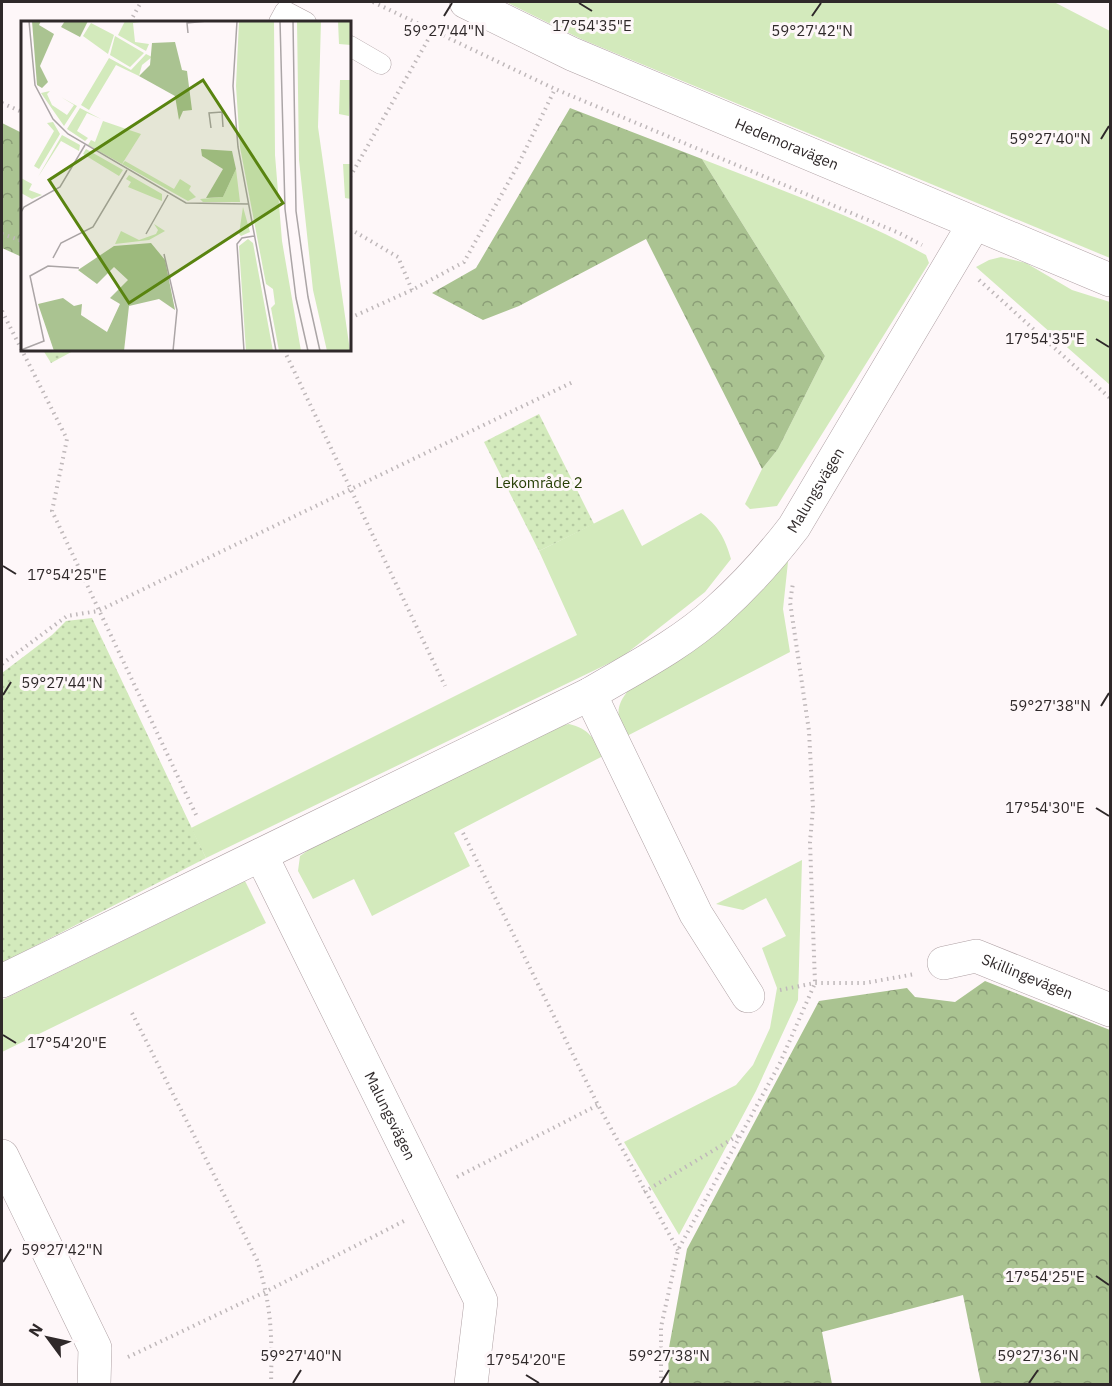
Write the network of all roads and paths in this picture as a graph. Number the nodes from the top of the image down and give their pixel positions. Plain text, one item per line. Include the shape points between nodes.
1 (141, 2) edge
2 (373, 2) edge
3 (466, 2) edge
4 (285, 12) edge
5 (131, 21) edge
6 (304, 21) edge
7 (433, 31) junction
8 (351, 47) edge
9 (572, 54) junction
10 (381, 64) dead end
11 (555, 89) junction
12 (2, 103) edge
13 (21, 112) edge
14 (351, 175) edge
15 (974, 224) junction
16 (351, 230) edge
17 (2, 234) edge
18 (21, 241) edge
19 (953, 261) junction
20 (1110, 280) edge
21 (412, 290) junction
22 (2, 311) edge
23 (351, 318) edge
24 (21, 348) edge
25 (22, 351) edge
26 (284, 351) edge
27 (575, 381) dead end
28 (1110, 398) edge
29 (350, 491) junction
30 (98, 611) junction
31 (2, 664) edge
32 (445, 686) dead end
33 (590, 694) junction
34 (198, 819) dead end
35 (463, 833) dead end
36 (261, 855) junction
37 (944, 963) joint
38 (2, 981) edge
39 (815, 983) dead end
40 (748, 996) dead end
41 (1110, 1010) edge
42 (132, 1013) dead end
43 (598, 1105) junction
44 (739, 1135) dead end
45 (2, 1156) edge
46 (644, 1192) junction
47 (431, 1197) junction
48 (678, 1250) dead end
49 (267, 1291) junction
50 (95, 1379) edge
51 (271, 1384) edge
52 (471, 1384) edge

1 - 5 path
2 - 7 path
3 - 9 street, Hedemoravägen
4 - 6 lane
7 - 11 path
7 - 14 path
8 - 10 lane
9 - 11 path
9 - 15 street, Hedemoravägen
11 - 19 path via 899,233
11 - 21 path via 464,262
12 - 13 path
15 - 19 street, Malungsvägen
15 - 20 street, Hedemoravägen
16 - 21 path via 398,257
17 - 18 path
19 - 28 path via 988,287
19 - 33 street, Malungsvägen via 794,527 768,560 716,613
21 - 23 path
22 - 24 path
25 - 30 path via 67,439 52,511
26 - 29 path
27 - 29 path
29 - 30 path
29 - 32 path
30 - 31 path via 67,616
30 - 34 path
33 - 36 street, Malungsvägen
33 - 40 street via 696,914
35 - 43 path
36 - 38 street, Malungsvägen
36 - 47 street, Malungsvägen
37 - 39 path via 910,976 865,983
37 - 41 street, Skillingevägen via 976,956
42 - 49 path via 256,1260
43 - 46 path
43 - 47 path via 441,1186
44 - 46 path
45 - 50 street via 95,1348
46 - 48 path
47 - 49 path via 420,1213
47 - 52 street, Malungsvägen via 481,1301
49 - 50 path
49 - 51 path via 273,1327

